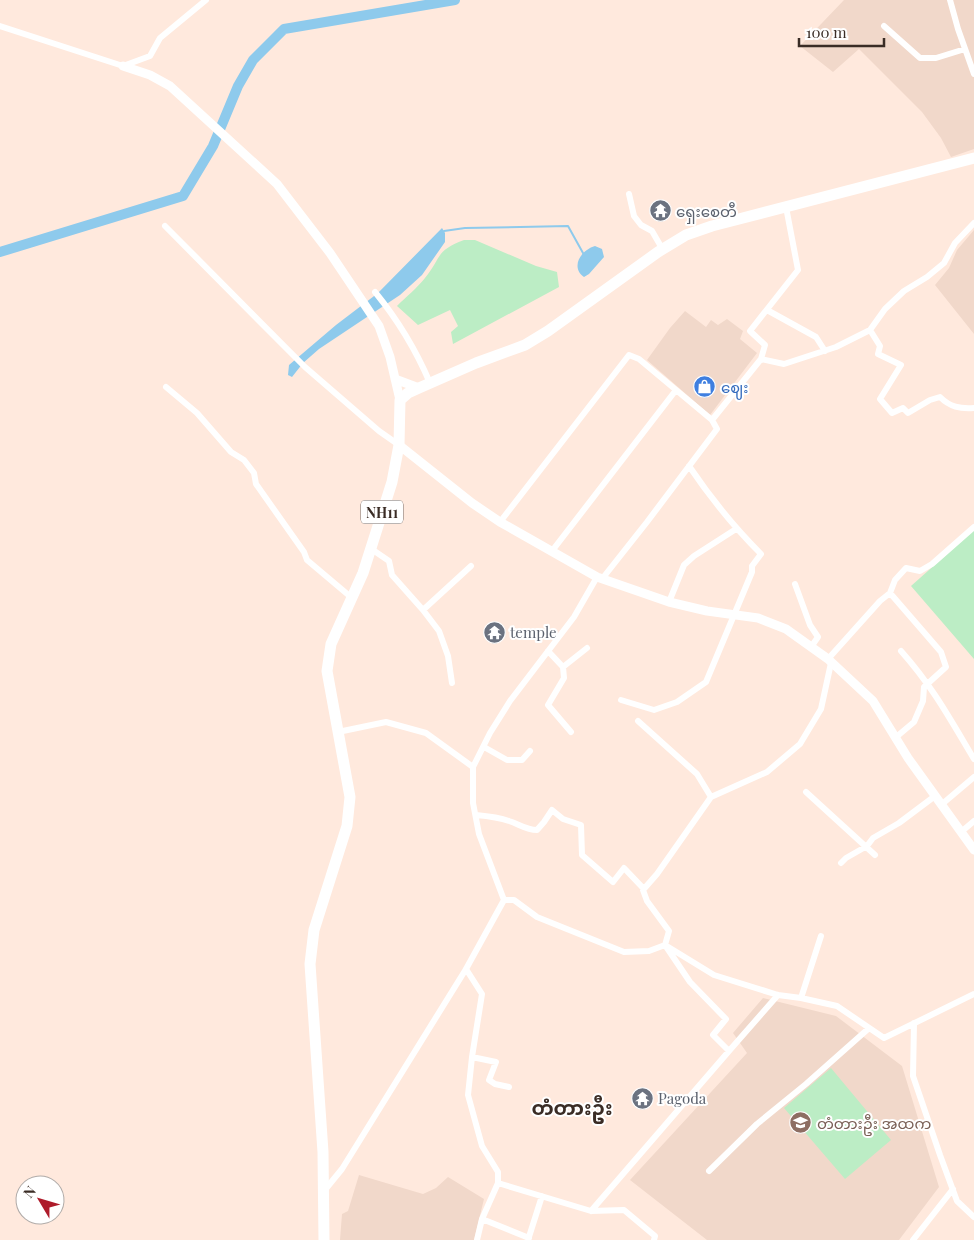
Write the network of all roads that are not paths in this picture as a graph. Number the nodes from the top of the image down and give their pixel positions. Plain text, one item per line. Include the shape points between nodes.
1 (206, 0) edge
2 (950, 0) edge
3 (0, 26) edge
4 (884, 26) dead end
5 (965, 49) junction
6 (123, 66) junction
7 (974, 74) edge
8 (974, 158) edge
9 (629, 194) dead end
10 (786, 207) junction
11 (974, 223) edge
12 (165, 226) dead end
13 (663, 250) junction
14 (375, 292) dead end
15 (767, 310) junction
16 (870, 330) junction
17 (825, 351) junction
18 (760, 359) junction
19 (395, 379) junction
20 (430, 383) junction
21 (166, 387) dead end
22 (419, 388) junction
23 (676, 390) junction
24 (400, 400) junction
25 (974, 408) edge
26 (712, 420) junction
27 (399, 445) junction
28 (689, 466) junction
29 (500, 522) junction
30 (974, 527) edge
31 (736, 529) junction
32 (370, 548) junction
33 (552, 551) junction
34 (471, 566) dead end
35 (600, 578) junction
36 (795, 584) dead end
37 (890, 593) junction
38 (352, 598) junction
39 (670, 602) junction
40 (423, 610) junction
41 (734, 615) junction
42 (811, 647) junction
43 (587, 648) dead end
44 (901, 651) dead end
45 (548, 652) junction
46 (829, 661) junction
47 (563, 667) junction
48 (928, 683) junction
49 (452, 684) dead end
50 (621, 700) dead end
51 (638, 721) dead end
52 (338, 732) junction
53 (571, 732) dead end
54 (895, 738) junction
55 (484, 747) junction
56 (530, 751) dead end
57 (974, 760) edge
58 (473, 768) junction
59 (974, 777) edge
60 (806, 792) dead end
61 (934, 796) junction
62 (711, 797) junction
63 (941, 805) junction
64 (476, 816) junction
65 (974, 821) edge
66 (961, 832) junction
67 (867, 846) junction
68 (974, 850) edge
69 (875, 855) dead end
70 (841, 864) dead end
71 (644, 889) junction
72 (504, 900) junction
73 (821, 936) dead end
74 (665, 945) junction
75 (466, 969) junction
76 (974, 994) edge
77 (778, 995) junction
78 (801, 998) junction
79 (914, 1023) junction
80 (868, 1029) junction
81 (729, 1051) junction
82 (472, 1058) junction
83 (508, 1087) dead end
84 (709, 1172) dead end
85 (498, 1183) junction
86 (952, 1188) junction
87 (323, 1192) junction
88 (542, 1196) junction
89 (591, 1211) junction
90 (974, 1217) edge
91 (482, 1219) junction
92 (654, 1238) edge
93 (529, 1239) edge
94 (324, 1240) edge
95 (477, 1240) edge
96 (663, 1240) edge
97 (913, 1240) edge

1 - 6 street via 160,38 150,56
2 - 5 street
3 - 6 street
4 - 5 street via 920,58 936,58
5 - 7 street
6 - 19 street via 170,86 277,184 375,319
8 - 10 highway
9 - 13 street via 634,216 652,231
10 - 13 highway via 686,235
10 - 15 street via 798,270
11 - 16 street via 955,243 944,263 885,308
12 - 27 street via 305,367 379,432
13 - 20 highway via 548,332 525,345
14 - 20 street via 421,362
15 - 17 street via 816,337
15 - 18 street via 750,331 765,345
16 - 17 street
16 - 25 street via 880,346 878,354 901,365 880,399 892,413 903,408 908,413 940,397 948,405
17 - 18 street via 784,364
18 - 26 street
19 - 22 street
19 - 24 street
20 - 22 highway
21 - 38 street via 197,414 231,452 244,460 254,474 256,484 307,560
22 - 24 highway
23 - 26 street
23 - 29 street via 639,359 629,355
23 - 33 street
24 - 27 highway, NH11
26 - 28 street via 717,429
27 - 29 street
27 - 32 highway, NH11 via 392,482
28 - 31 street
28 - 35 street
29 - 33 street
30 - 37 street via 932,564 920,571 906,568 894,580
31 - 39 street via 684,565
31 - 41 street via 761,554 752,566
32 - 38 highway, NH11
32 - 40 street via 389,561 392,574
33 - 35 street
34 - 40 street
35 - 39 street
35 - 45 street
36 - 42 street via 810,625 818,637
37 - 46 street
37 - 48 street via 941,652 946,667
38 - 52 highway, NH11 via 331,644 327,671
39 - 41 street
40 - 49 street via 439,631 448,656
41 - 42 street via 758,618 786,629
41 - 50 street via 706,682 677,702 654,710
42 - 46 street
43 - 47 street
44 - 48 street
45 - 47 street
45 - 55 street via 510,702
46 - 54 street via 873,701
46 - 62 street via 821,709 800,744 767,772
47 - 53 street via 564,678 548,705
48 - 54 street via 914,722
48 - 57 street
51 - 62 street via 698,774
52 - 58 street via 386,722 426,733
52 - 87 highway, NH11 via 350,797 347,826 314,930 310,964
54 - 61 street
55 - 56 street via 507,760 522,760
55 - 58 street
58 - 64 street
59 - 63 street
60 - 67 street
61 - 63 street
61 - 67 street via 873,838
62 - 71 street
63 - 66 street
64 - 71 street via 497,817 537,830 552,810 581,825 582,855 613,882 624,868
64 - 72 street via 479,834
65 - 66 street
66 - 68 street
67 - 69 street
67 - 70 street
71 - 74 street via 647,901 669,931
72 - 74 street via 514,900 537,917 624,952 649,951
72 - 75 street
73 - 78 street
74 - 77 street via 714,975
74 - 81 street via 690,982 726,1019 713,1034
75 - 82 street via 482,994
75 - 87 street via 342,1169
76 - 79 street
77 - 78 street
77 - 81 street
78 - 80 street via 837,1006
79 - 80 street via 884,1038
79 - 86 street via 913,1076
80 - 84 street via 758,1124
81 - 89 street
82 - 83 street via 496,1062 490,1080
82 - 85 street via 468,1095 482,1146 498,1172
85 - 88 street
85 - 91 street
86 - 90 street via 957,1201
86 - 97 street
87 - 94 highway, NH11
88 - 89 street
88 - 93 street
89 - 92 street via 624,1210
91 - 93 street
91 - 95 street
92 - 96 street

